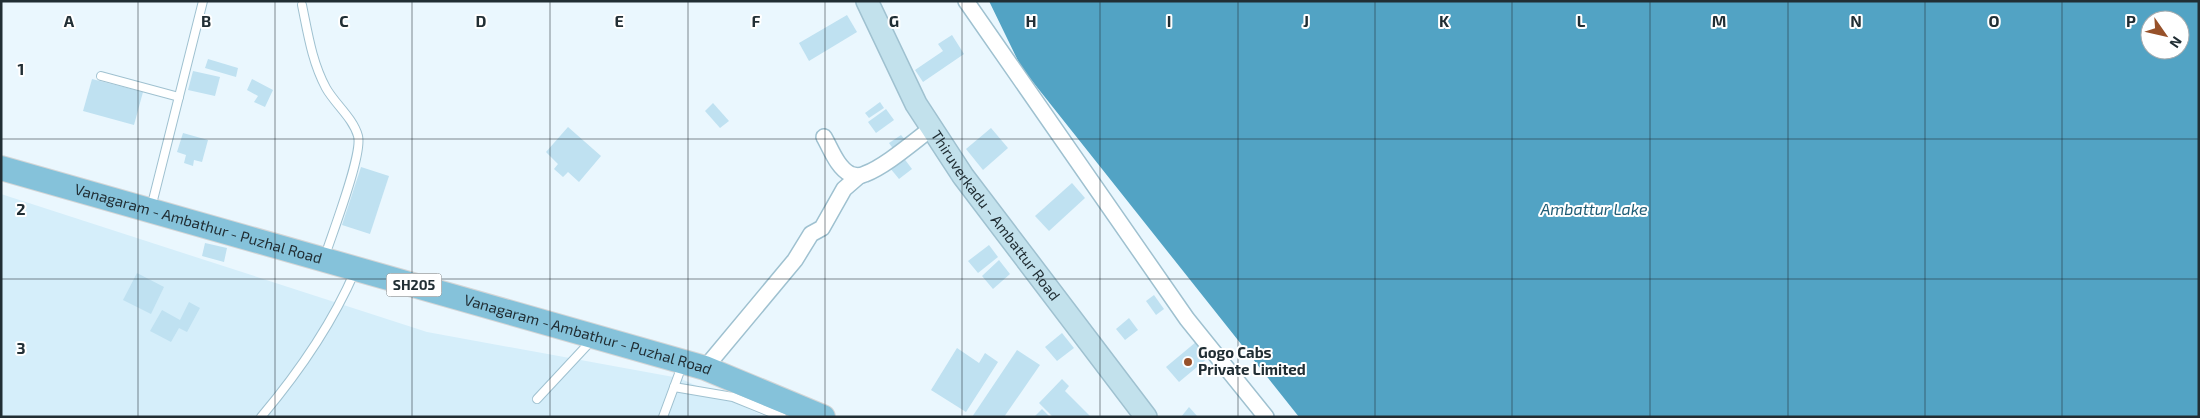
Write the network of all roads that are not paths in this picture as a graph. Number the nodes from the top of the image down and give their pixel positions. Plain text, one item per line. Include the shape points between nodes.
1 (203, 1) edge
2 (867, 1) edge
3 (966, 1) edge
4 (302, 5) dead end
5 (102, 76) dead end
6 (179, 97) junction
7 (932, 128) junction
8 (824, 137) dead end
9 (1, 168) edge
10 (859, 176) junction
11 (151, 210) junction
12 (324, 260) junction
13 (356, 269) junction
14 (595, 336) junction
15 (694, 365) junction
16 (674, 387) junction
17 (537, 400) dead end
18 (261, 417) edge
19 (663, 417) edge
20 (782, 417) edge
21 (822, 417) edge
22 (1146, 417) edge
23 (1266, 417) edge

1 - 6 lane
2 - 7 main road, Thiruverkadu - Ambattur Road via 916,104
3 - 23 street via 1187,319
4 - 12 lane via 311,55 327,89 354,126 358,137 358,155
5 - 6 lane
6 - 11 lane
7 - 10 street via 879,166
7 - 22 main road, Thiruverkadu - Ambattur Road via 963,176
8 - 10 street via 840,166
9 - 11 main road, Vanagaram - Ambathur - Puzhal Road / SH205
10 - 15 street via 844,190 822,228 811,234 795,260
11 - 12 main road, Vanagaram - Ambathur - Puzhal Road / SH205
12 - 13 main road, Vanagaram - Ambathur - Puzhal Road / SH205
13 - 14 main road, Vanagaram - Ambathur - Puzhal Road / SH205
13 - 18 lane via 341,303 306,360
14 - 15 main road, Vanagaram - Ambathur - Puzhal Road / SH205
14 - 17 lane
15 - 16 lane
15 - 21 main road, Vanagaram - Ambathur - Puzhal Road / SH205
16 - 19 lane
16 - 20 lane via 733,397

